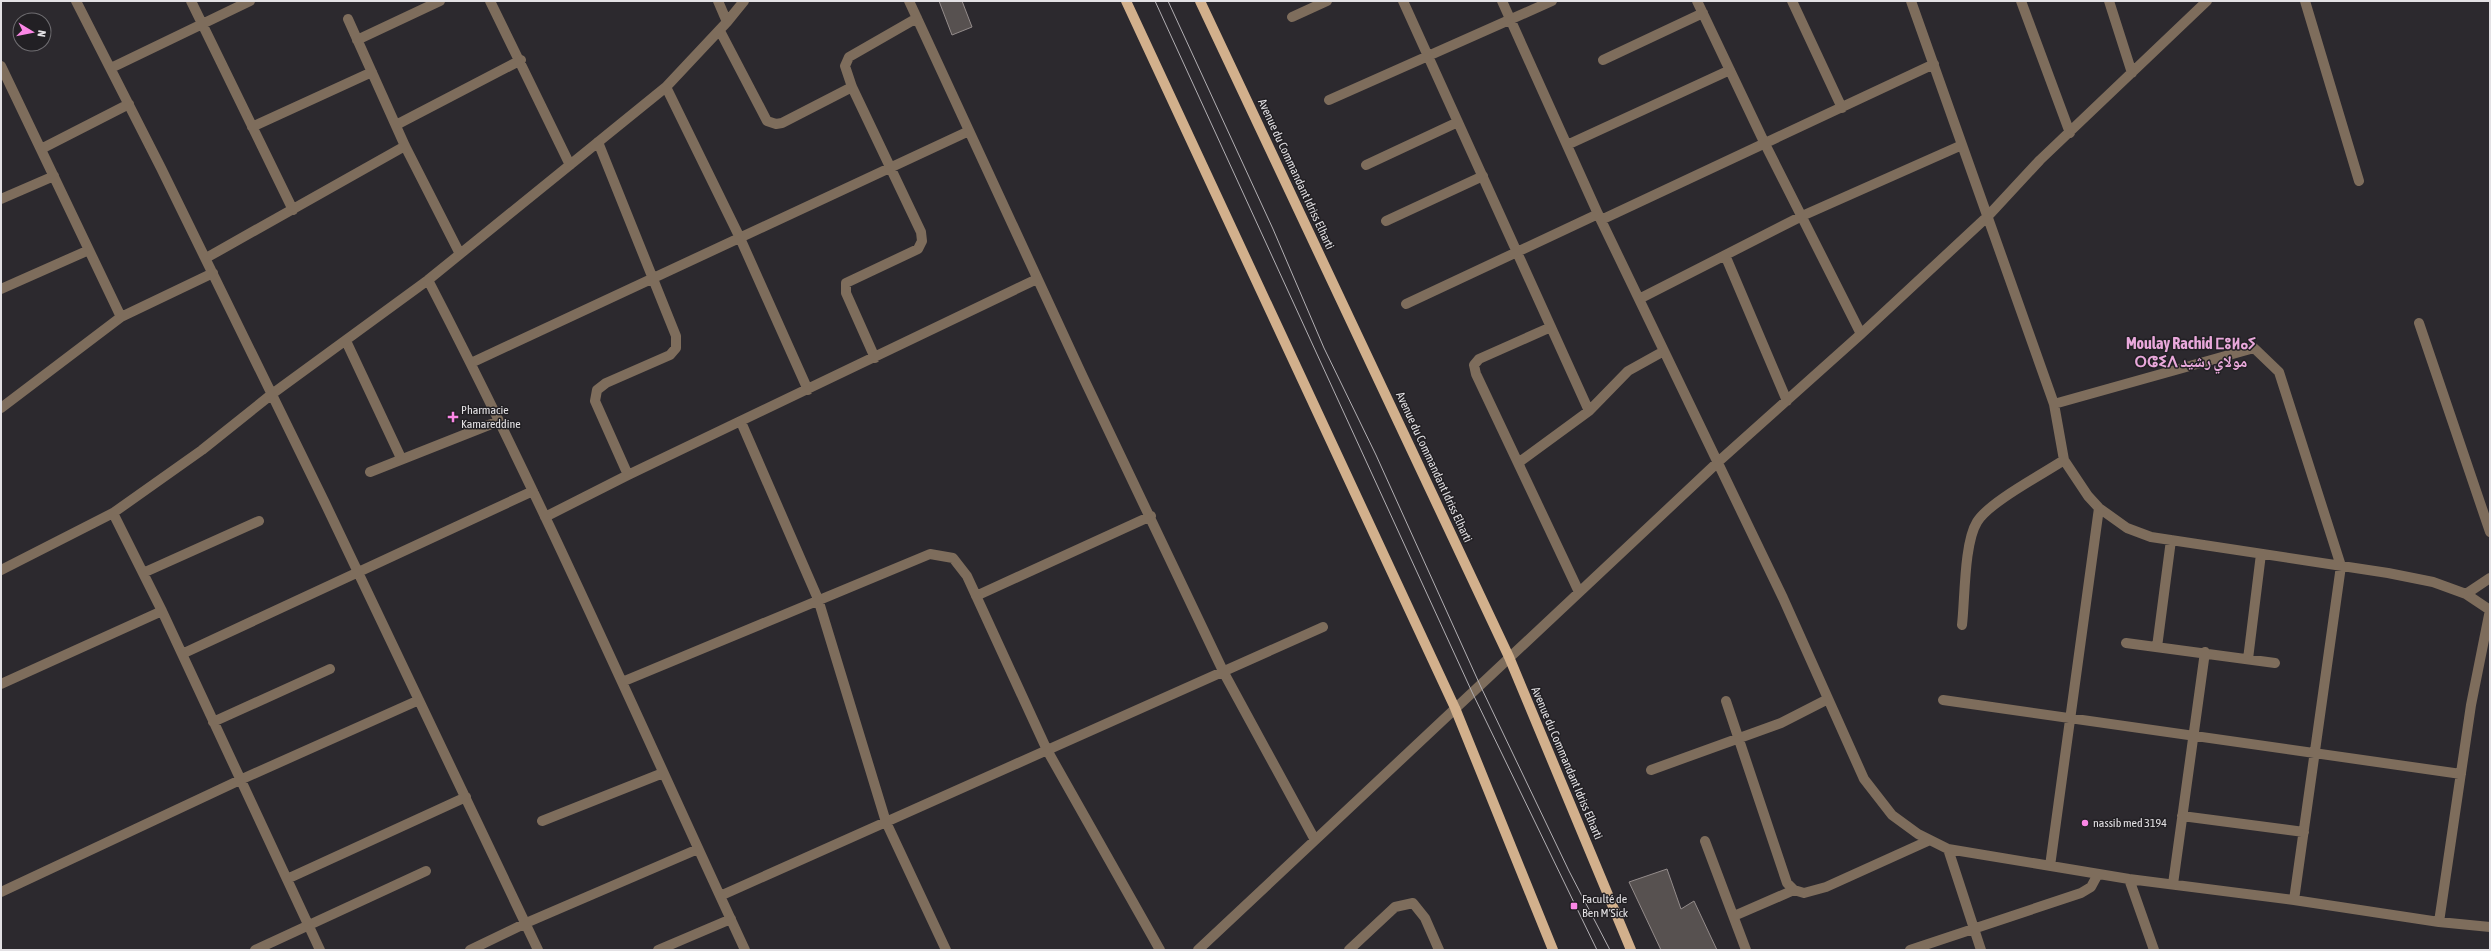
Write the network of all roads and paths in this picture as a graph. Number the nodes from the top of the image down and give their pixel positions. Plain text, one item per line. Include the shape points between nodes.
1 (76, 1) edge
2 (191, 1) edge
3 (250, 1) edge
4 (440, 1) edge
5 (490, 1) edge
6 (718, 1) edge
7 (744, 1) edge
8 (909, 1) edge
9 (1126, 1) edge
10 (1200, 1) edge
11 (1327, 1) edge
12 (1403, 1) edge
13 (1502, 1) edge
14 (1552, 1) edge
15 (1698, 1) edge
16 (1792, 1) edge
17 (1911, 1) edge
18 (2020, 1) edge
19 (2110, 1) edge
20 (2207, 1) edge
21 (2305, 1) edge
22 (1703, 12) junction
23 (1292, 17) dead end
24 (917, 18) junction
25 (348, 19) dead end
26 (1511, 19) junction
27 (728, 22) junction
28 (202, 24) junction
29 (720, 31) junction
30 (357, 40) junction
31 (1428, 55) junction
32 (521, 60) junction
33 (1604, 60) dead end
34 (1934, 64) junction
35 (1, 66) edge
36 (111, 68) junction
37 (1730, 70) junction
38 (372, 72) junction
39 (2132, 73) junction
40 (666, 87) junction
41 (852, 87) junction
42 (1329, 100) dead end
43 (129, 104) junction
44 (1842, 108) junction
45 (1458, 122) junction
46 (396, 124) junction
47 (252, 127) junction
48 (969, 131) junction
49 (2070, 133) junction
50 (598, 142) junction
51 (1765, 144) junction
52 (1567, 145) junction
53 (1962, 145) junction
54 (406, 146) junction
55 (41, 150) junction
56 (570, 165) junction
57 (1366, 165) dead end
58 (890, 169) junction
59 (54, 176) junction
60 (1483, 176) junction
61 (2359, 181) dead end
62 (1, 199) edge
63 (293, 210) junction
64 (1802, 216) junction
65 (1988, 216) junction
66 (1599, 217) junction
67 (1386, 221) dead end
68 (740, 238) junction
69 (89, 250) junction
70 (1517, 252) junction
71 (460, 254) junction
72 (1725, 255) junction
73 (206, 258) junction
74 (213, 273) junction
75 (653, 278) junction
76 (1037, 279) junction
77 (428, 280) junction
78 (1, 289) edge
79 (1639, 299) junction
80 (1406, 304) dead end
81 (121, 317) junction
82 (2419, 323) dead end
83 (1551, 327) junction
84 (1861, 334) junction
85 (346, 341) junction
86 (1664, 351) junction
87 (875, 358) junction
88 (471, 363) junction
89 (808, 390) junction
90 (272, 394) junction
91 (1787, 401) junction
92 (2054, 404) junction
93 (1, 408) edge
94 (1589, 411) junction
95 (499, 421) junction
96 (741, 422) junction
97 (401, 458) junction
98 (2064, 460) junction
99 (1518, 462) junction
100 (1718, 462) junction
101 (370, 472) dead end
102 (628, 475) junction
103 (533, 491) junction
104 (2099, 508) junction
105 (112, 513) junction
106 (1151, 516) junction
107 (546, 517) junction
108 (259, 521) dead end
109 (2490, 532) edge
110 (2171, 540) junction
111 (2261, 554) junction
112 (2341, 566) junction
113 (1, 570) edge
114 (143, 573) junction
115 (358, 574) junction
116 (2490, 578) edge
117 (1579, 592) junction
118 (2466, 594) junction
119 (976, 596) junction
120 (818, 599) junction
121 (2490, 610) edge
122 (162, 611) junction
123 (1962, 625) dead end
124 (1323, 627) dead end
125 (2126, 643) dead end
126 (2157, 647) junction
127 (2205, 652) junction
128 (182, 654) junction
129 (1509, 657) junction
130 (2248, 659) junction
131 (2275, 663) dead end
132 (330, 669) dead end
133 (1224, 673) junction
134 (622, 682) junction
135 (1, 684) edge
136 (1828, 699) junction
137 (419, 700) junction
138 (1943, 700) dead end
139 (1726, 701) dead end
140 (1455, 708) junction
141 (2071, 719) junction
142 (213, 722) junction
143 (2194, 735) junction
144 (1738, 738) junction
145 (1047, 750) junction
146 (2316, 753) junction
147 (1651, 770) dead end
148 (663, 774) junction
149 (2461, 774) junction
150 (240, 780) junction
151 (466, 797) junction
152 (2182, 816) junction
153 (542, 820) dead end
154 (886, 822) junction
155 (2304, 832) junction
156 (1315, 840) junction
157 (1930, 840) junction
158 (1705, 841) dead end
159 (698, 849) junction
160 (1948, 849) junction
161 (2050, 866) junction
162 (426, 871) dead end
163 (2098, 874) junction
164 (286, 879) junction
165 (2129, 879) junction
166 (2173, 884) junction
167 (1794, 890) junction
168 (1, 892) edge
169 (720, 896) junction
170 (2294, 900) junction
171 (1734, 916) junction
172 (731, 919) junction
173 (2439, 922) junction
174 (526, 923) junction
175 (308, 924) junction
176 (2490, 927) edge
177 (1973, 928) junction
178 (255, 950) edge
179 (320, 950) edge
180 (470, 950) edge
181 (538, 950) edge
182 (658, 950) edge
183 (745, 950) edge
184 (946, 950) edge
185 (1160, 950) edge
186 (1198, 950) edge
187 (1349, 950) edge
188 (1439, 950) edge
189 (1553, 950) edge
190 (1631, 950) edge
191 (1746, 950) edge
192 (1910, 950) edge
193 (1980, 950) edge
194 (2154, 950) edge

1 - 36 street
2 - 28 street
3 - 28 street
4 - 30 street
5 - 32 street
6 - 27 street
7 - 27 street
8 - 24 street
9 - 140 main road
10 - 129 main road, Avenue du Commandant Idriss Elharti
11 - 23 street
12 - 31 street
13 - 26 street
14 - 26 street
15 - 22 street
16 - 44 street
17 - 34 street
18 - 49 street
19 - 39 street
20 - 39 street
21 - 61 street
22 - 33 street
22 - 37 street
24 - 41 street via 848,56 845,66
24 - 48 street
25 - 30 street
26 - 31 street
26 - 52 street
27 - 29 street
28 - 36 street
28 - 47 street
29 - 40 street
29 - 41 street via 767,121 771,123 782,123
30 - 38 street
31 - 42 street
31 - 45 street
32 - 46 street
32 - 56 street
34 - 44 street
34 - 53 street
35 - 55 street
36 - 43 street
37 - 51 street
37 - 52 street
38 - 46 street
38 - 47 street
39 - 49 street
40 - 50 street
40 - 68 street
41 - 58 street
43 - 55 street
43 - 73 street
44 - 51 street
45 - 57 street
45 - 60 street
46 - 54 street
47 - 63 street
48 - 58 street
48 - 76 street
49 - 65 street via 2040,160
50 - 56 street
50 - 75 street
51 - 64 street
51 - 66 street
52 - 66 street
53 - 64 street
53 - 65 street
54 - 63 street
54 - 71 street
55 - 59 street
56 - 71 street
58 - 68 street
58 - 87 street via 921,232 922,241 918,250 846,283 846,293
59 - 62 street
59 - 69 street
60 - 67 street
60 - 70 street
63 - 73 street
64 - 72 street
64 - 84 street
65 - 84 street
65 - 92 street
66 - 70 street
66 - 79 street
68 - 75 street
68 - 89 street
69 - 78 street
69 - 81 street
70 - 80 street
70 - 83 street
71 - 77 street
72 - 79 street
72 - 91 street
73 - 74 street
74 - 81 street
74 - 90 street
75 - 88 street
75 - 102 street via 676,336 676,348 670,355 606,383 597,390 595,400
76 - 87 street
76 - 106 street
77 - 85 street
77 - 88 street
79 - 86 street
81 - 93 street
82 - 109 street
83 - 94 street
83 - 99 street via 1479,359 1474,365
84 - 91 street
85 - 90 street
85 - 97 street
86 - 94 street via 1628,371
86 - 100 street
87 - 89 street
88 - 95 street
89 - 96 street
90 - 105 street via 202,450
90 - 115 street
91 - 100 street
92 - 98 street
92 - 112 street via 2254,348 2279,372
94 - 99 street
95 - 97 street
95 - 103 street
96 - 102 street
96 - 120 street
97 - 101 street
98 - 104 street
98 - 123 street via 1991,507 1977,522 1970,540
99 - 117 street
100 - 117 street
100 - 136 street
102 - 107 street
103 - 107 street
103 - 115 street
104 - 110 street via 2127,528 2151,537
104 - 141 street
105 - 113 street
105 - 114 street
106 - 119 street
106 - 133 street
107 - 134 street
108 - 114 street
110 - 111 street
110 - 126 street
111 - 112 street
111 - 130 street
112 - 118 street via 2434,582
112 - 146 street
114 - 122 street
115 - 128 street
115 - 137 street
116 - 118 street
117 - 129 street
118 - 121 street
119 - 120 street via 967,576 953,558 930,554
119 - 145 street
120 - 134 street
120 - 154 street
121 - 149 street via 2471,705
122 - 128 street
122 - 135 street
124 - 133 street
125 - 126 street
126 - 127 street
127 - 130 street
127 - 143 street
128 - 142 street
129 - 140 street
129 - 190 main road, Avenue du Commandant Idriss Elharti
130 - 131 street
132 - 142 street
133 - 145 street
133 - 156 street
134 - 148 street
136 - 144 street via 1781,723
136 - 157 street via 1864,779 1892,815
137 - 150 street
137 - 151 street
138 - 141 street
139 - 144 street
140 - 156 street
140 - 189 main road
141 - 143 street
141 - 161 street
142 - 150 street
143 - 146 street
143 - 152 street
144 - 147 street
144 - 167 street via 1787,883
145 - 154 street
145 - 185 street
146 - 149 street
146 - 155 street
148 - 153 street
148 - 159 street
149 - 173 street
150 - 164 street
150 - 168 street
151 - 164 street
151 - 174 street
152 - 155 street
152 - 166 street
154 - 169 street
154 - 184 street
155 - 170 street
156 - 186 street
157 - 160 street
157 - 167 street via 1826,887 1804,892
158 - 171 street
159 - 169 street
159 - 174 street
160 - 161 street
160 - 177 street
161 - 163 street
162 - 175 street
163 - 165 street
163 - 177 street via 2091,887 2082,893
164 - 175 street
165 - 166 street
165 - 194 street
166 - 170 street
167 - 171 street
169 - 172 street
170 - 173 street
171 - 191 street
172 - 182 street
172 - 183 street
173 - 176 street
174 - 180 street
174 - 181 street
175 - 178 street
175 - 179 street
177 - 192 street
177 - 193 street
187 - 188 street via 1395,907 1413,903 1425,918

